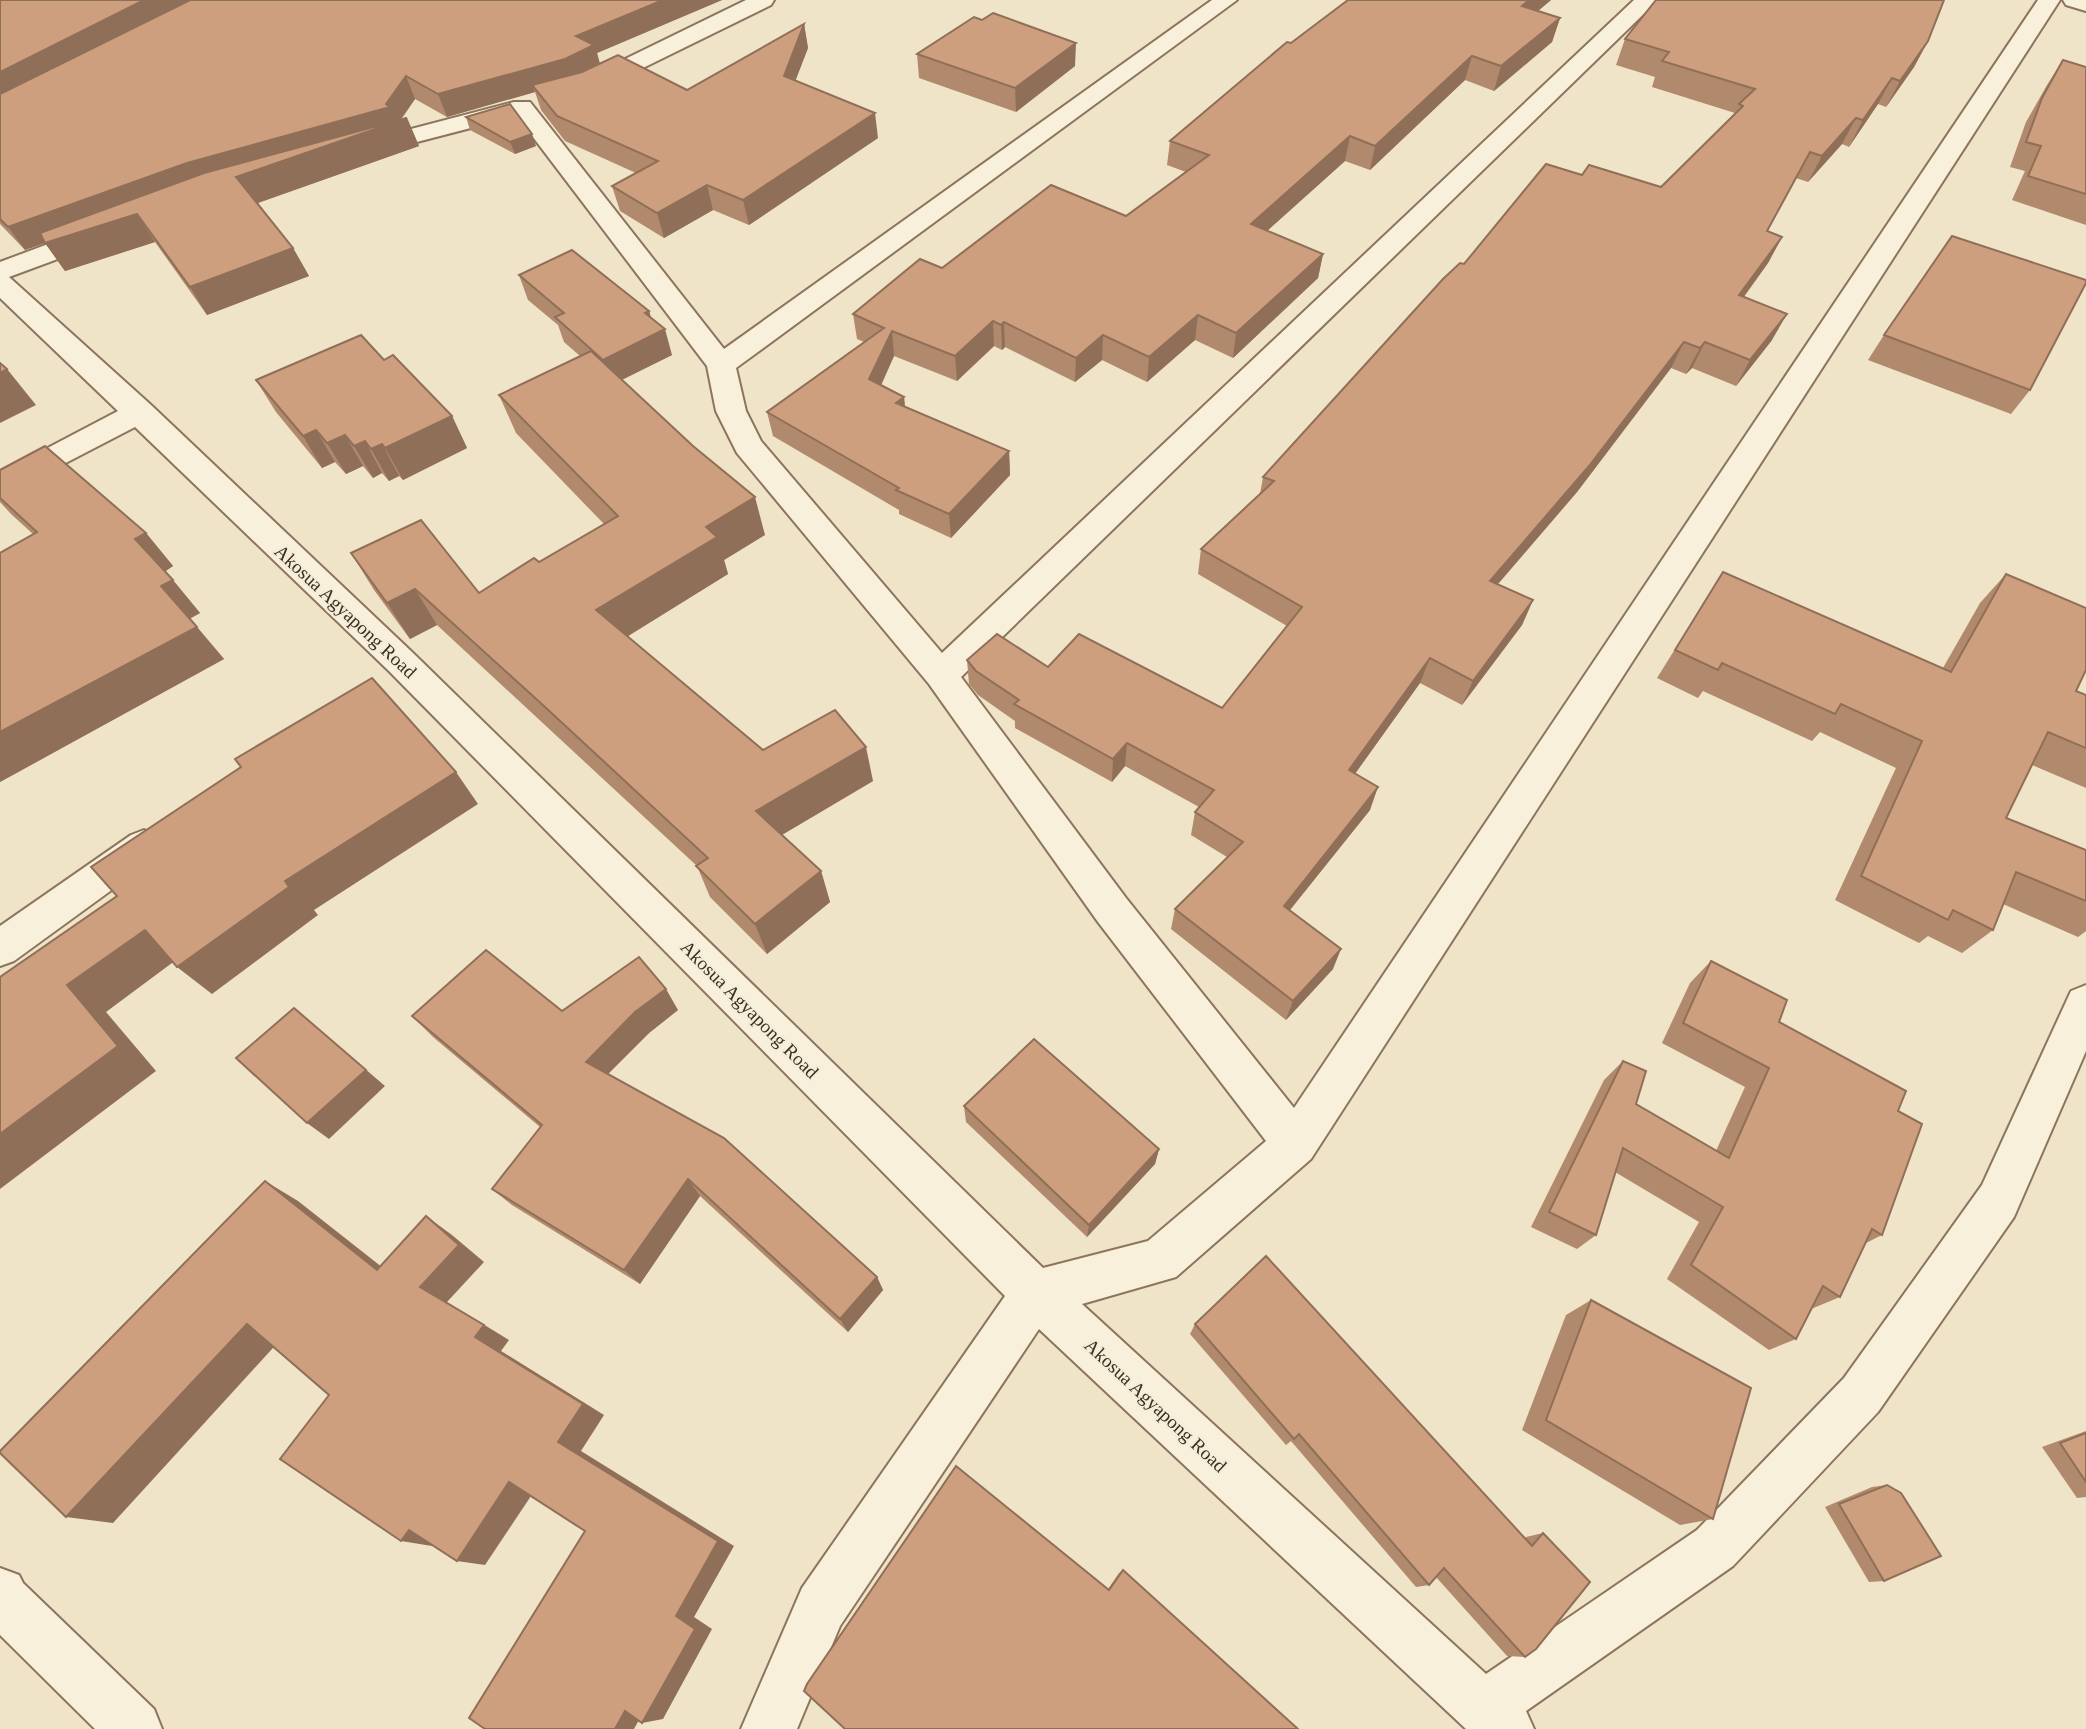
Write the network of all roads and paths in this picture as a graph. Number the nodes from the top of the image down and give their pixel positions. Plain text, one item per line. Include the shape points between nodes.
1 (763, 0) edge
2 (1226, 0) edge
3 (1647, 0) edge
4 (2049, 0) edge
5 (2074, 0) edge
6 (2086, 4) edge
7 (546, 100) junction
8 (337, 156) edge
9 (118, 228) edge
10 (0, 271) edge
11 (0, 283) edge
12 (721, 365) junction
13 (139, 412) junction
14 (0, 486) edge
15 (941, 675) junction
16 (176, 822) edge
17 (0, 948) edge
18 (2086, 1004) edge
19 (1295, 1144) junction
20 (1034, 1293) junction
21 (1, 1600) edge
22 (1495, 1719) edge
23 (134, 1729) edge
24 (769, 1729) edge

1 - 7 street
2 - 12 street
3 - 15 street
4 - 19 street
5 - 6 street
7 - 8 street
7 - 12 street
9 - 10 street
11 - 13 street, Akosua Agyapong Road
12 - 15 street via 731,411 748,446
13 - 14 street
13 - 20 street, Akosua Agyapong Road via 386,673
15 - 19 street via 1112,910
16 - 17 street
18 - 22 street via 1998,1201 1861,1395 1715,1548
19 - 20 street via 1160,1261
20 - 22 street, Akosua Agyapong Road
20 - 24 street via 821,1607
21 - 23 street

